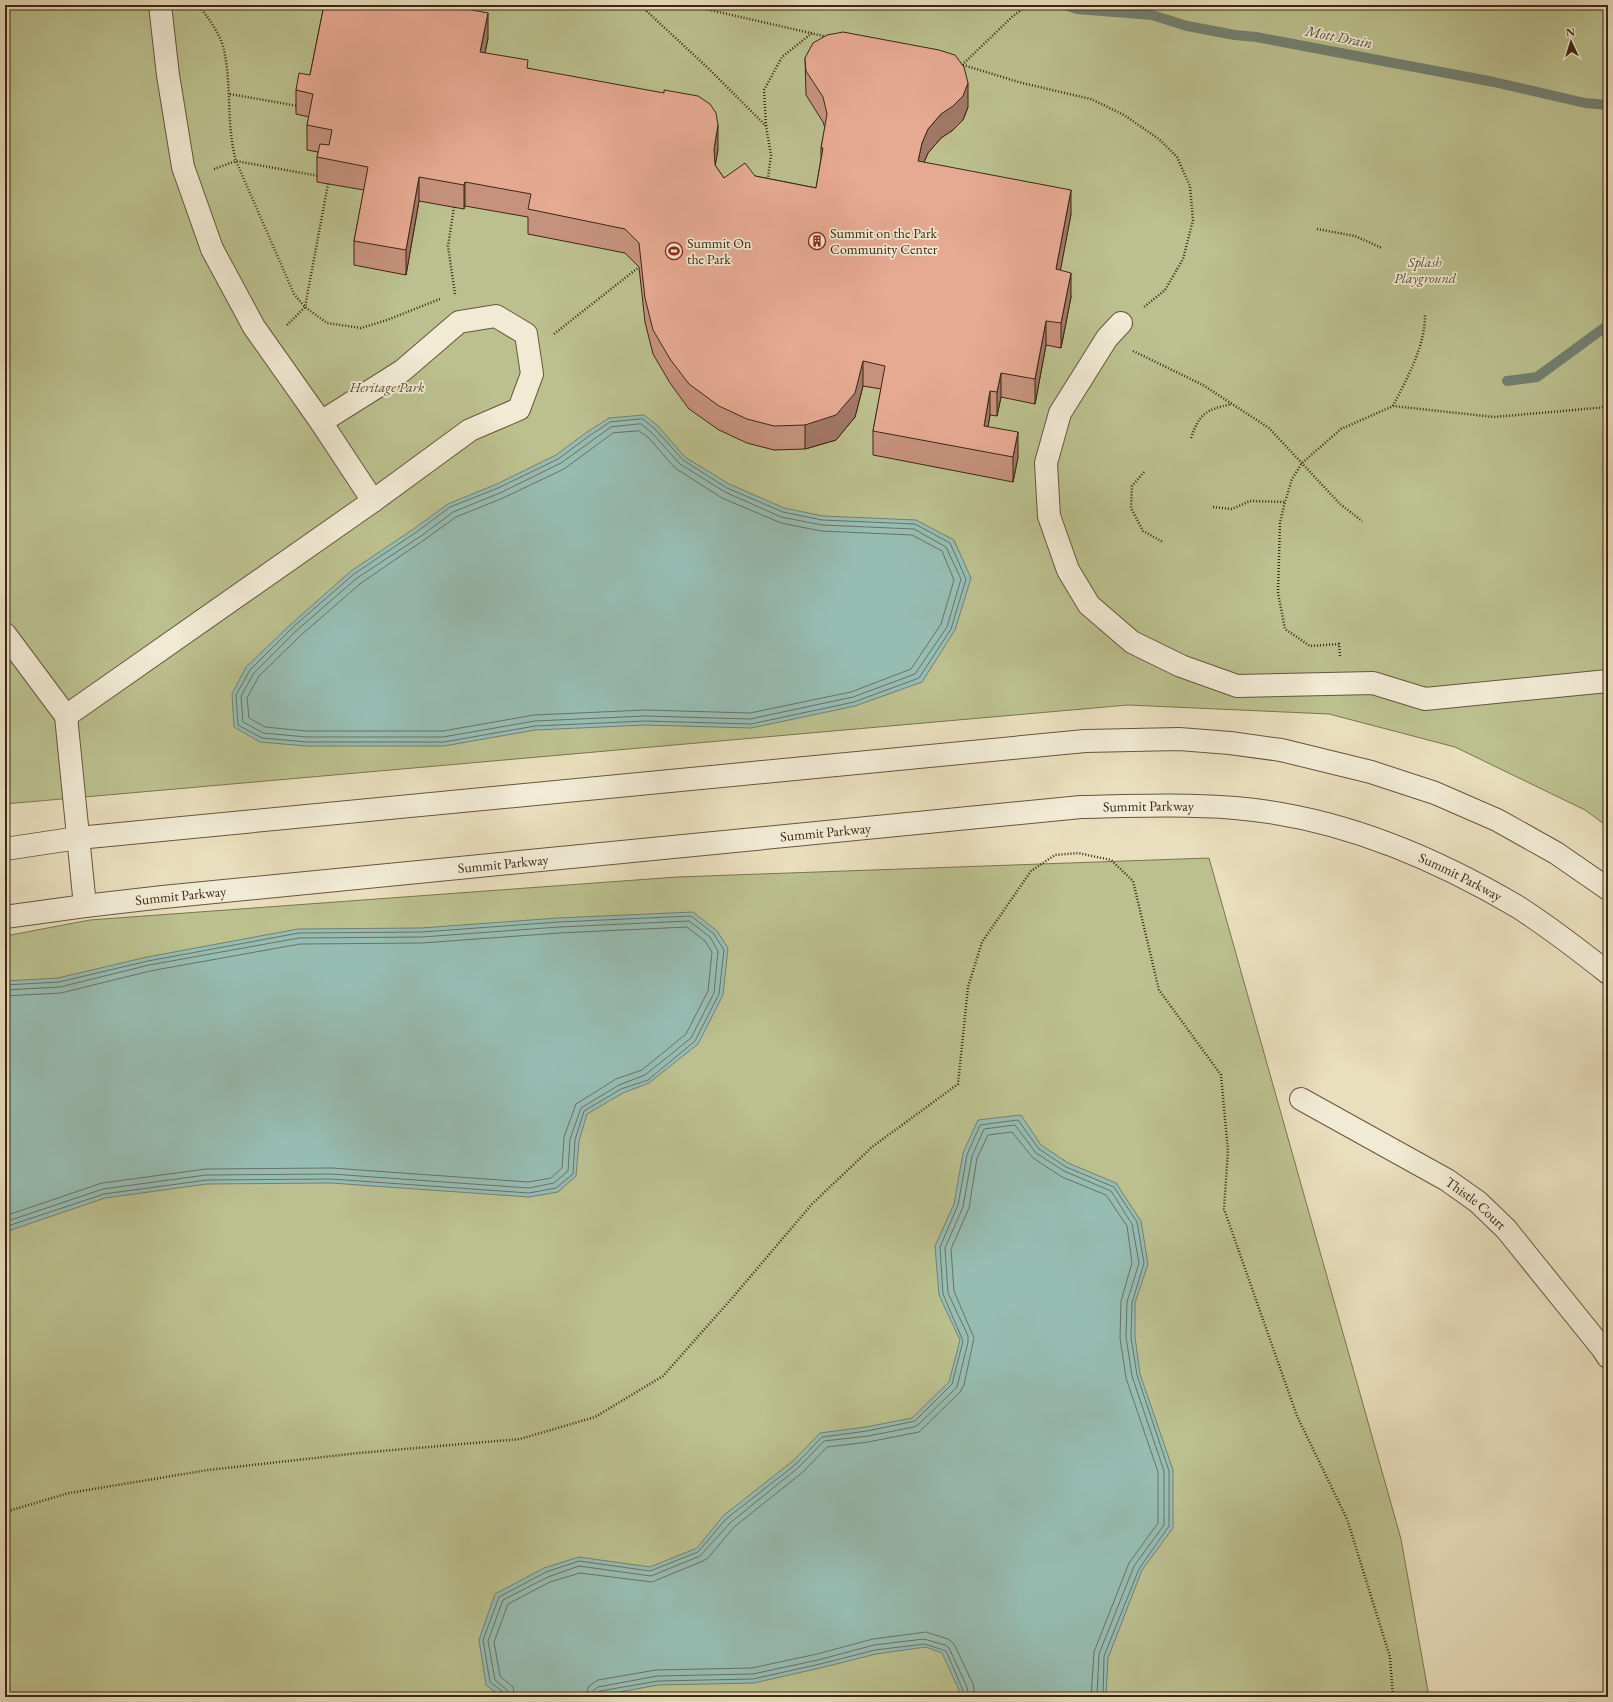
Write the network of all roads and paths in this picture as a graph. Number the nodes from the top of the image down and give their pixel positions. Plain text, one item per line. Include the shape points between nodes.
1 (160, 5) edge
2 (640, 5) edge
3 (688, 5) edge
4 (1028, 5) edge
5 (812, 33) junction
6 (834, 38) edge
7 (955, 63) edge
8 (962, 65) junction
9 (230, 94) dead end
10 (298, 106) edge
11 (766, 126) junction
12 (236, 161) dead end
13 (318, 176) edge
14 (762, 183) edge
15 (328, 184) edge
16 (454, 207) edge
17 (1317, 229) dead end
18 (1382, 248) dead end
19 (640, 267) edge
20 (454, 294) dead end
21 (442, 298) dead end
22 (438, 304) dead end
23 (1425, 315) dead end
24 (284, 328) dead end
25 (1114, 331) junction
26 (552, 335) dead end
27 (1232, 404) junction
28 (1393, 406) junction
29 (1607, 407) edge
30 (321, 422) junction
31 (1608, 427) edge
32 (1191, 438) dead end
33 (1302, 463) junction
34 (1144, 472) dead end
35 (373, 500) junction
36 (1285, 502) junction
37 (1213, 507) dead end
38 (1362, 521) dead end
39 (1163, 542) dead end
40 (5, 634) edge
41 (1340, 656) dead end
42 (1608, 681) edge
43 (66, 716) junction
44 (78, 838) junction
45 (5, 848) edge
46 (1608, 889) edge
47 (84, 906) junction
48 (5, 917) edge
49 (1608, 973) edge
50 (1301, 1099) dead end
51 (1608, 1357) edge
52 (5, 1512) edge
53 (1393, 1697) edge

1 - 30 street via 183,167 212,249 254,327
2 - 11 path
3 - 5 path
4 - 8 path
5 - 6 path
5 - 11 path via 782,57 764,90
7 - 8 path
8 - 25 path via 1022,83 1091,99 1124,115 1159,139 1177,157 1190,186 1193,220 1183,259 1165,290
9 - 10 path
11 - 14 path via 771,155 768,178
12 - 13 path
15 - 24 path via 305,307
16 - 20 path via 448,246
17 - 18 path via 1355,236
19 - 26 path
21 - 22 path
23 - 28 path via 1425,328 1410,370
25 - 27 path
25 - 42 street via 1060,413 1046,463 1049,516 1068,570 1090,605 1132,642 1181,666 1237,686 1373,683 1424,698
27 - 32 path via 1211,409 1197,422
27 - 33 path via 1269,428
28 - 29 path via 1494,417
28 - 33 path via 1341,428
29 - 31 path
30 - 35 street
30 - 35 street via 402,371 459,322 496,316 526,334 532,374 519,409 470,430
33 - 36 path via 1292,479
33 - 38 path via 1340,504
34 - 39 path via 1132,486 1131,508 1143,530
35 - 43 street
36 - 37 path via 1250,501 1232,509
36 - 41 path via 1280,522 1278,593 1285,629 1310,646 1339,644
40 - 43 street
43 - 44 street
44 - 45 street
44 - 46 street via 1085,740 1179,739 1281,750 1371,772 1435,793 1497,820 1550,849
44 - 47 street
47 - 48 street, Summit Parkway
47 - 49 street, Summit Parkway via 1073,808 1236,808 1333,826 1392,845 1450,869 1518,908 1562,937
50 - 51 street, Thistle Court via 1447,1180 1478,1202 1506,1229
52 - 53 path via 69,1493 208,1470 520,1439 595,1417 663,1376 812,1204 872,1147 958,1084 968,987 982,942 1031,871 1055,855 1078,853 1111,860 1133,881 1159,990 1221,1075 1228,1151 1224,1209 1297,1416 1347,1518 1390,1658

